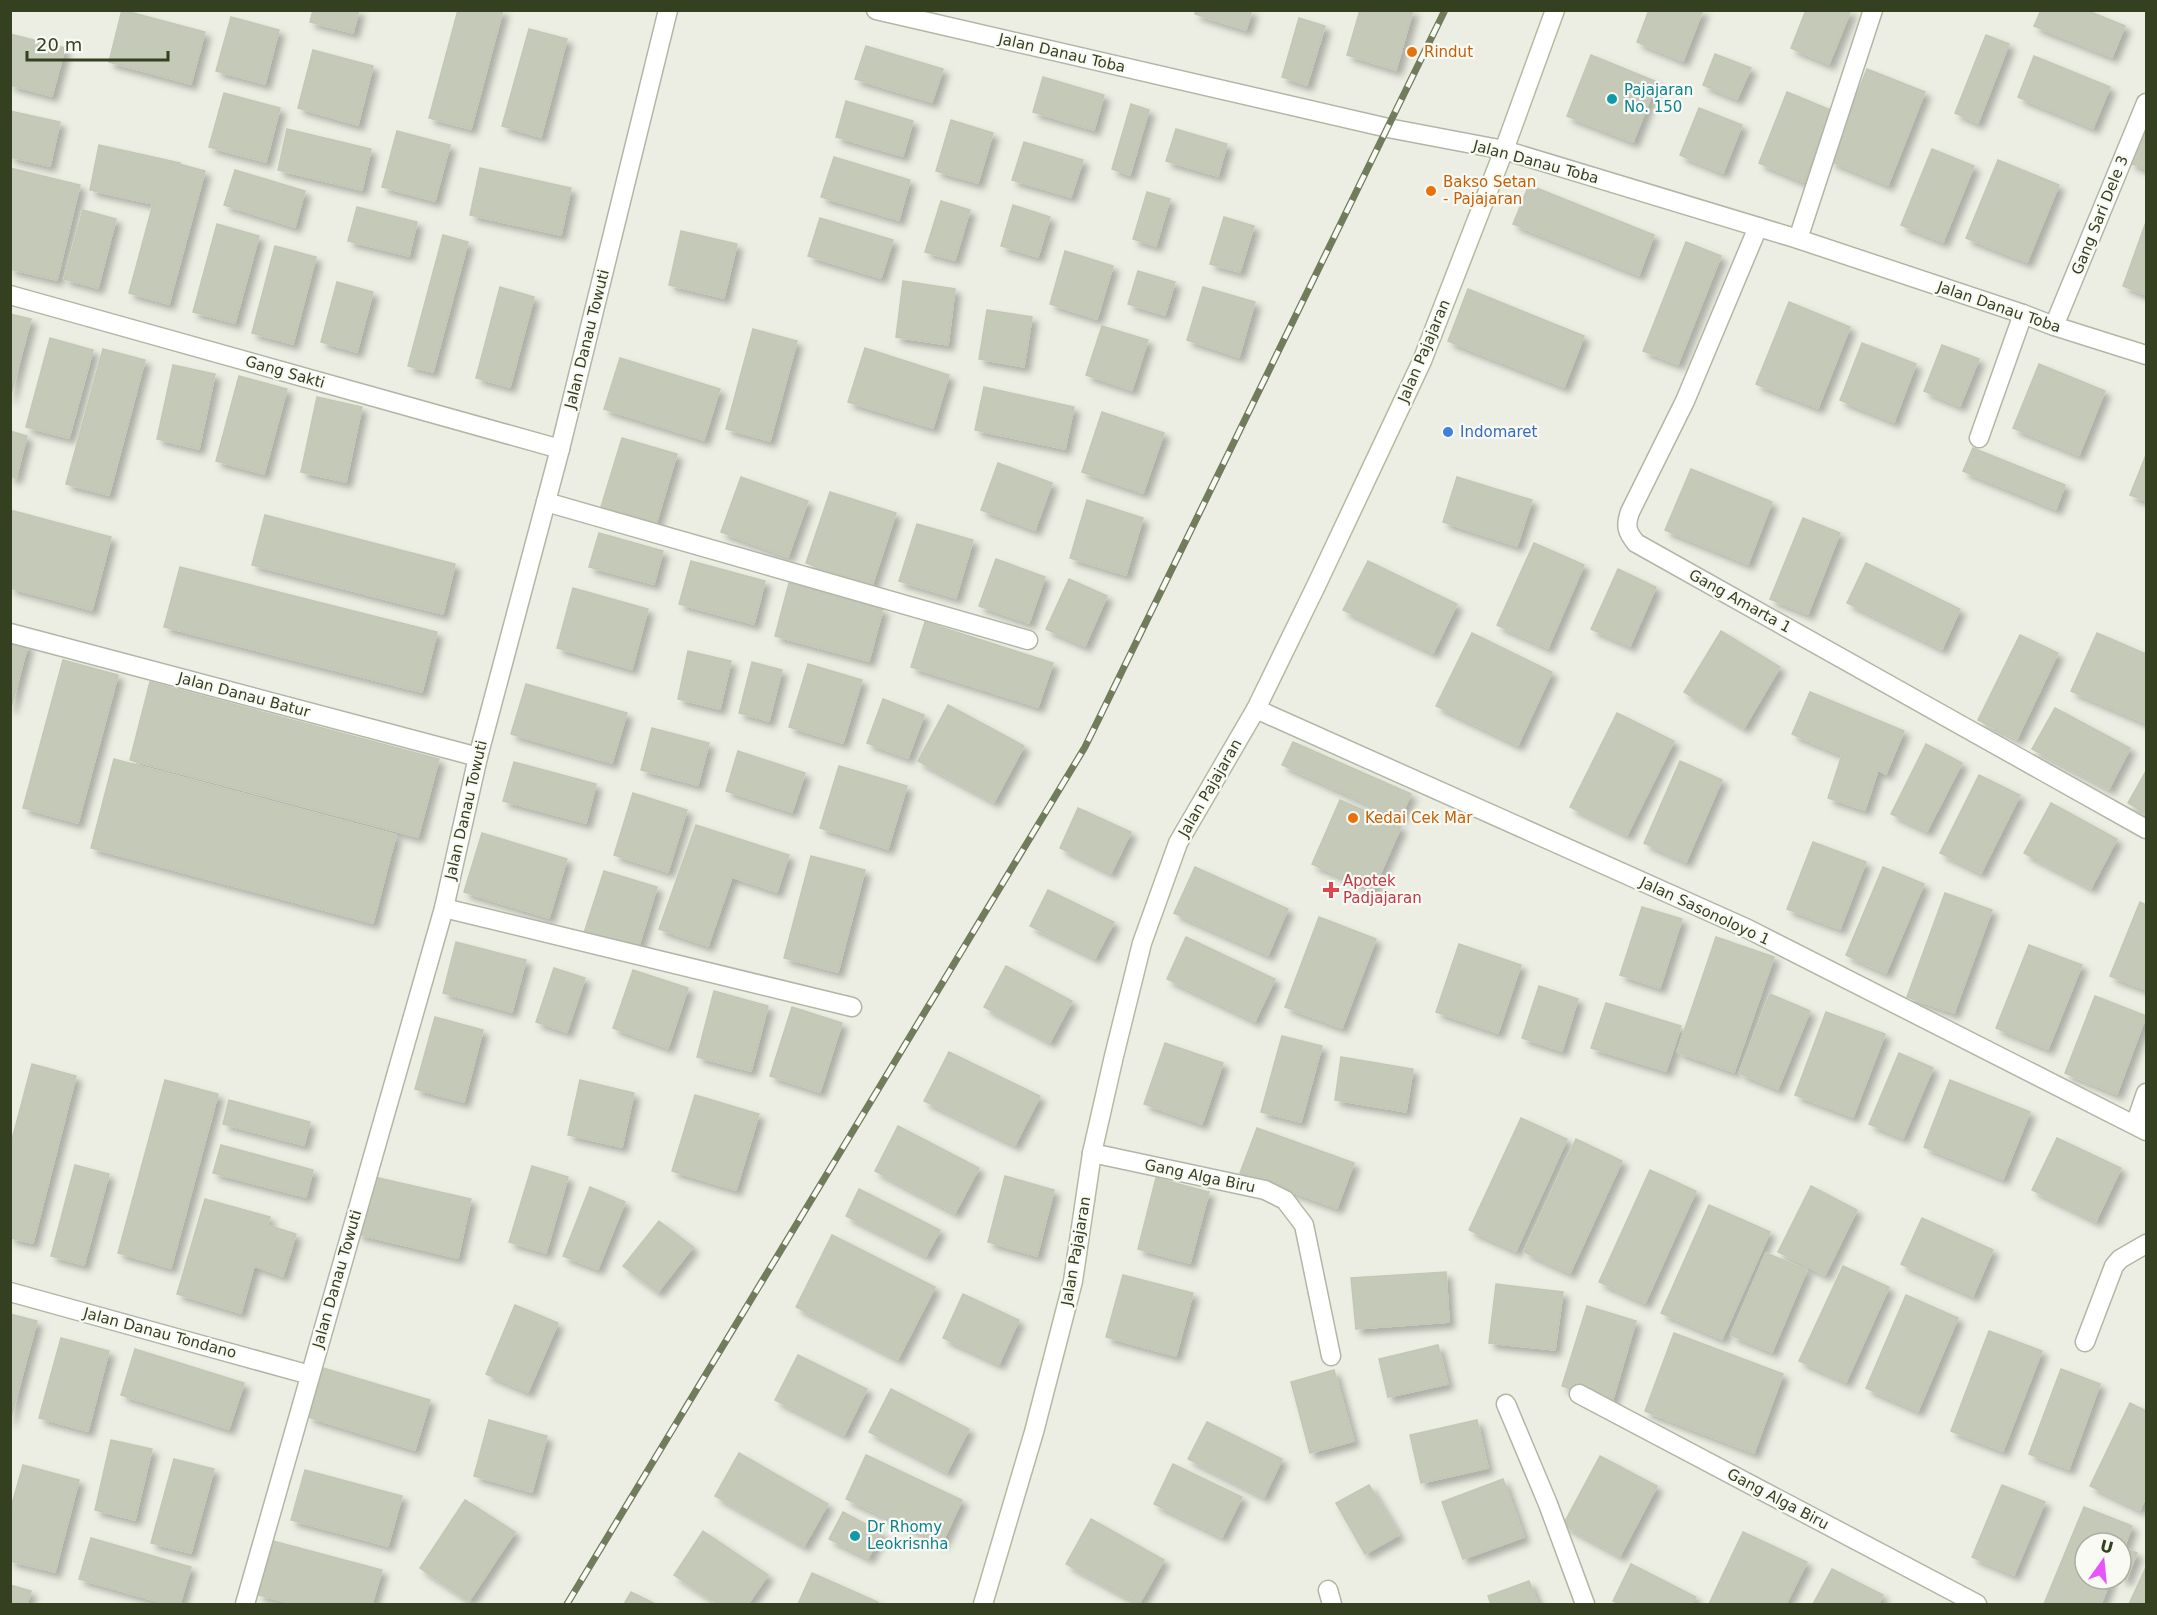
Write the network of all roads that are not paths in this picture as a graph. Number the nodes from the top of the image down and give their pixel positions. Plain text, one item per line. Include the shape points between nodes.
1 (668, 10) edge
2 (876, 10) edge
3 (1555, 10) edge
4 (1873, 10) edge
5 (2146, 103) edge
6 (1504, 150) junction
7 (1758, 227) junction
8 (1798, 238) junction
9 (10, 295) edge
10 (2023, 314) junction
11 (2054, 326) junction
12 (2146, 356) edge
13 (1979, 438) dead end
14 (560, 449) junction
15 (546, 502) junction
16 (10, 633) edge
17 (1028, 640) dead end
18 (1256, 709) junction
19 (478, 757) junction
20 (2146, 829) edge
21 (444, 908) junction
22 (852, 1007) dead end
23 (2146, 1093) edge
24 (2141, 1128) edge
25 (1092, 1153) junction
26 (2146, 1244) edge
27 (10, 1292) edge
28 (2085, 1342) dead end
29 (1332, 1356) dead end
30 (310, 1375) junction
31 (1579, 1395) dead end
32 (1506, 1404) dead end
33 (245, 1605) edge
34 (983, 1605) edge
35 (1585, 1605) edge
36 (1977, 1605) edge

1 - 14 street, Jalan Danau Towuti
2 - 6 street, Jalan Danau Toba via 1388,128
3 - 6 street, Jalan Pajajaran
4 - 8 street
5 - 11 street, Gang Sari Dele 3
6 - 7 street, Jalan Danau Toba
6 - 18 street, Jalan Pajajaran via 1422,361
7 - 8 street, Jalan Danau Toba
7 - 20 street, Gang Amarta 1 via 1685,401 1630,512 1630,535 1636,543
8 - 10 street, Jalan Danau Toba
9 - 14 street, Gang Sakti
10 - 11 street, Jalan Danau Toba
10 - 13 street
11 - 12 street, Jalan Danau Toba
14 - 15 street, Jalan Danau Towuti
15 - 17 street
15 - 19 street, Jalan Danau Towuti
16 - 19 street, Jalan Danau Batur
18 - 24 street, Jalan Sasonoloyo 1 via 1748,929
18 - 25 street, Jalan Pajajaran via 1178,843 1142,943
19 - 21 street, Jalan Danau Towuti
21 - 22 street
21 - 30 street, Jalan Danau Towuti
23 - 24 street
25 - 29 street, Gang Alga Biru via 1265,1190 1285,1200 1304,1225
25 - 34 street, Jalan Pajajaran via 1073,1281
26 - 28 street via 2114,1266
27 - 30 street, Jalan Danau Tondano
30 - 33 street, Jalan Danau Towuti
31 - 36 street, Gang Alga Biru
32 - 35 street

